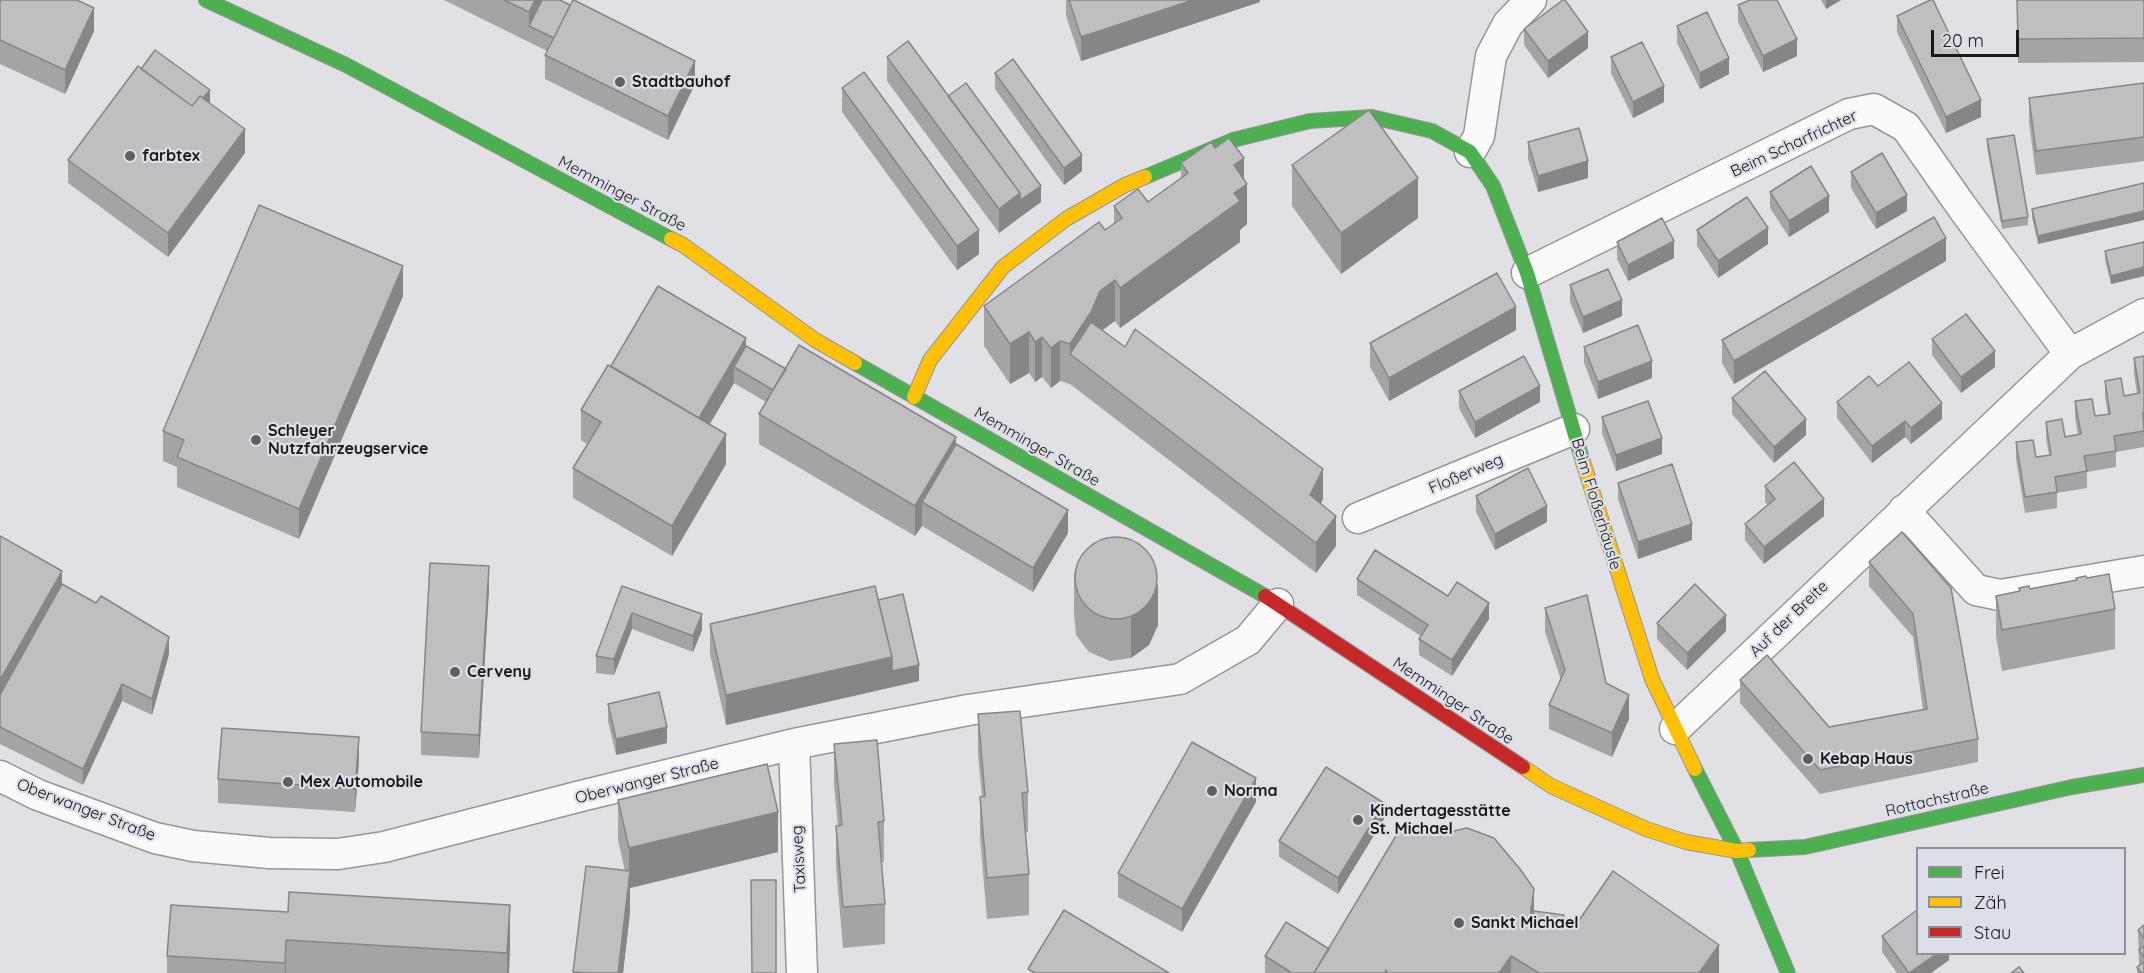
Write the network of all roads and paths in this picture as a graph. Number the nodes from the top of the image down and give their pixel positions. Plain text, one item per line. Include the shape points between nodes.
1 (206, 0) edge
2 (1531, 0) edge
3 (1470, 152) junction
4 (1527, 273) junction
5 (2144, 314) edge
6 (2070, 354) junction
7 (914, 397) junction
8 (1574, 429) junction
9 (1904, 510) junction
10 (1358, 519) dead end
11 (2144, 571) edge
12 (1278, 604) junction
13 (1675, 729) junction
14 (794, 744) junction
15 (2144, 775) edge
16 (0, 776) edge
17 (1737, 851) junction
18 (802, 973) edge
19 (1788, 973) edge

1 - 7 main road, Memminger Straße via 346,65 683,245 815,340
2 - 3 street via 1508,24 1491,56 1479,136
3 - 4 main road, Beim Floßerhäusle via 1494,186
3 - 7 main road, Beim Floßerhäusle via 1432,131 1372,117 1310,121 1233,140 1125,185 1066,219 1003,267 930,360
4 - 6 street, Beim Scharfrichter via 1849,114 1874,110 1906,127
4 - 8 main road, Beim Floßerhäusle
5 - 6 street, Auf der Breite
6 - 9 street, Auf der Breite
7 - 12 main road, Memminger Straße
8 - 10 street, Floßerweg
8 - 13 main road, Beim Floßerhäusle via 1652,680
9 - 11 street via 1976,590 2000,595
9 - 13 street, Auf der Breite
12 - 14 street, Oberwanger Straße via 1248,640 1180,679 968,711
12 - 17 main road, Memminger Straße via 1551,786 1646,829 1686,842
13 - 17 main road, Beim Floßerhäusle
14 - 16 street, Oberwanger Straße via 384,847 338,854 269,854 155,838 38,795
14 - 18 street, Taxisweg
15 - 17 main road, Rottachstraße via 2072,787 1805,847
17 - 19 main road

